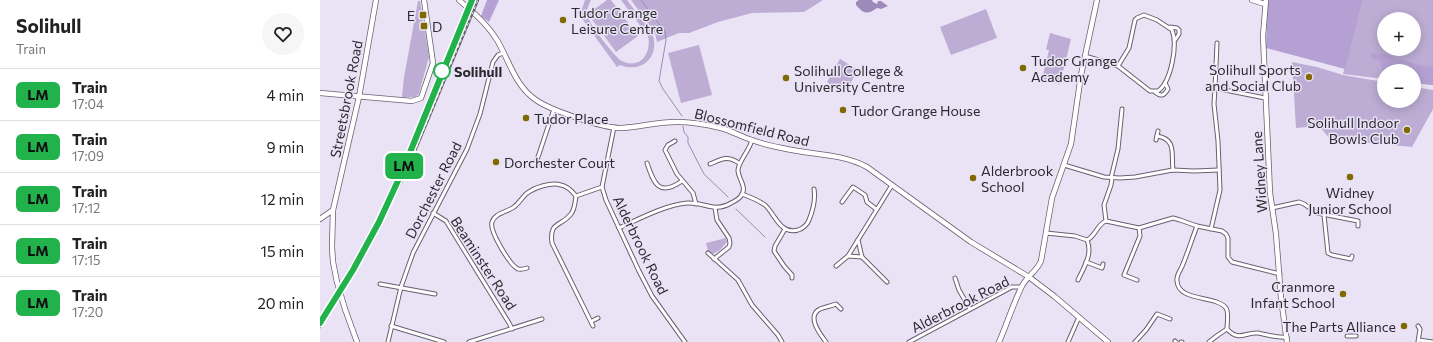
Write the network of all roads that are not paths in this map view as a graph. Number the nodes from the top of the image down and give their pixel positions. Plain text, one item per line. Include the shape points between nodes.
1 (376, 0) edge
2 (424, 0) edge
3 (459, 0) edge
4 (1097, 0) edge
5 (1252, 0) edge
6 (1265, 2) edge
7 (1170, 27) junction
8 (1175, 40) junction
9 (1217, 43) dead end
10 (503, 53) junction
11 (1085, 56) junction
12 (1118, 66) junction
13 (1165, 83) junction
14 (1215, 88) junction
15 (1155, 92) junction
16 (320, 93) edge
17 (359, 97) junction
18 (1265, 98) junction
19 (554, 109) junction
20 (1122, 109) dead end
21 (614, 127) junction
22 (1158, 131) dead end
23 (752, 140) junction
24 (675, 141) dead end
25 (537, 160) dead end
26 (647, 163) dead end
27 (739, 163) junction
28 (710, 164) dead end
29 (1064, 165) junction
30 (1173, 170) junction
31 (1220, 170) junction
32 (1112, 178) junction
33 (682, 180) junction
34 (892, 185) junction
35 (602, 187) junction
36 (814, 190) dead end
37 (742, 194) junction
38 (576, 196) junction
39 (842, 202) dead end
40 (696, 204) junction
41 (715, 208) junction
42 (1272, 208) junction
43 (876, 209) junction
44 (333, 210) junction
45 (433, 213) junction
46 (1324, 215) junction
47 (320, 219) edge
48 (1106, 221) junction
49 (1196, 226) junction
50 (1358, 226) dead end
51 (619, 228) junction
52 (1140, 228) junction
53 (785, 229) junction
54 (1211, 229) junction
55 (1046, 233) junction
56 (858, 240) junction
57 (1087, 240) junction
58 (708, 253) dead end
59 (848, 256) junction
60 (1352, 256) dead end
61 (862, 257) junction
62 (714, 259) junction
63 (1086, 262) junction
64 (1103, 264) dead end
65 (836, 266) dead end
66 (527, 268) dead end
67 (1280, 274) junction
68 (1029, 277) junction
69 (792, 278) dead end
70 (955, 278) dead end
71 (1078, 280) dead end
72 (1137, 280) dead end
73 (886, 282) dead end
74 (380, 284) dead end
75 (401, 287) junction
76 (1021, 287) junction
77 (435, 294) dead end
78 (841, 309) dead end
79 (970, 309) junction
80 (1078, 317) junction
81 (598, 318) dead end
82 (542, 319) dead end
83 (1170, 319) dead end
84 (592, 321) junction
85 (392, 326) junction
86 (593, 326) dead end
87 (1418, 326) dead end
88 (512, 328) junction
89 (1227, 329) junction
90 (1356, 336) dead end
91 (1287, 340) edge
92 (1418, 341) edge
93 (357, 342) edge
94 (388, 342) edge
95 (444, 342) edge
96 (469, 342) edge
97 (685, 342) edge
98 (784, 342) edge
99 (826, 342) edge
100 (909, 342) edge
101 (999, 342) edge
102 (1068, 342) edge
103 (1108, 342) edge
104 (1135, 342) edge
105 (1209, 342) edge
106 (1351, 342) edge
107 (1433, 342) edge

1 - 17 main road, Streetsbrook Road
2 - 17 main road via 433,63 421,98 412,101
3 - 10 main road, Blossomfield Road via 484,22
4 - 11 main road
5 - 6 main road
6 - 18 main road, Widney Lane
7 - 8 street
7 - 8 street via 1179,30
7 - 12 street via 1144,15 1137,18 1129,48
8 - 13 street
9 - 14 street
10 - 19 main road, Blossomfield Road via 525,91
10 - 45 street, Dorchester Road via 495,58 480,114 467,149
11 - 12 street
11 - 29 main road via 1071,144
12 - 15 street via 1150,91
13 - 15 street
13 - 15 street via 1168,89 1163,96
14 - 18 street
14 - 31 street
16 - 17 main road
17 - 44 main road, Streetsbrook Road
18 - 42 main road, Widney Lane
19 - 21 main road, Blossomfield Road
19 - 25 street
20 - 32 street
21 - 23 main road, Blossomfield Road via 682,122 722,128
21 - 35 street, Alderbrook Road
22 - 30 street via 1157,138 1166,138 1171,144
23 - 27 street via 750,148
23 - 34 main road, Blossomfield Road via 857,162
24 - 33 street via 665,150
26 - 33 street via 658,186 670,188
27 - 28 street via 723,158
27 - 37 street
29 - 32 street
29 - 55 main road via 1052,198
30 - 31 street
30 - 32 street via 1128,178
31 - 54 street via 1219,197
32 - 48 street via 1104,205
33 - 40 street via 693,194
34 - 43 street
34 - 68 main road, Blossomfield Road via 971,242
35 - 38 street
35 - 51 street, Alderbrook Road
36 - 53 street via 814,206 806,225 800,229
37 - 41 street via 725,206
37 - 53 street via 760,202
38 - 66 street via 562,185 553,184 533,189 515,206 494,218 492,231 508,258 519,269
38 - 84 street via 572,214 554,227 552,243
39 - 43 street via 852,187 865,195 867,202
40 - 41 street
40 - 51 street via 672,207
41 - 62 street via 717,220 730,238 730,243 729,247
42 - 46 street via 1299,202
42 - 67 main road, Widney Lane
43 - 56 street
44 - 47 main road
44 - 93 main road, Streetsbrook Road, bridge via 333,262 345,309
45 - 75 street, Dorchester Road via 413,253
45 - 88 street, Beaminster Road via 446,221
46 - 50 street via 1358,221
46 - 60 street via 1328,253 1351,260
48 - 52 street
48 - 57 street
49 - 52 street via 1173,218
49 - 54 street
49 - 89 street via 1177,275 1177,282 1183,292 1219,303 1226,308
51 - 97 street, Alderbrook Road via 652,296
52 - 72 street via 1140,236 1124,275
53 - 69 street via 774,251
54 - 67 street via 1227,235 1228,258 1232,262
55 - 57 street
55 - 68 main road via 1038,267
56 - 59 street
56 - 61 street
57 - 63 street via 1090,249
58 - 62 street
59 - 61 street
59 - 65 street
61 - 73 street
62 - 98 street via 738,280 752,305
63 - 64 street via 1102,268
63 - 71 street
67 - 91 main road, Widney Lane
68 - 76 main road
68 - 80 main road, Blossomfield Road
70 - 79 street
74 - 75 street
75 - 77 street
75 - 85 street, Dorchester Road
76 - 79 street, Alderbrook Road via 1012,287
76 - 101 main road
78 - 99 street via 836,304 820,309 816,313 814,320
79 - 100 street, Alderbrook Road
80 - 102 street
80 - 103 main road, Blossomfield Road
81 - 84 street
82 - 88 street
83 - 104 street via 1157,314
84 - 86 street
85 - 94 street, Dorchester Road
85 - 95 street
87 - 92 street
88 - 96 street
89 - 91 street via 1231,334 1241,336 1256,333
89 - 105 street
90 - 106 street via 1349,336
92 - 107 street

